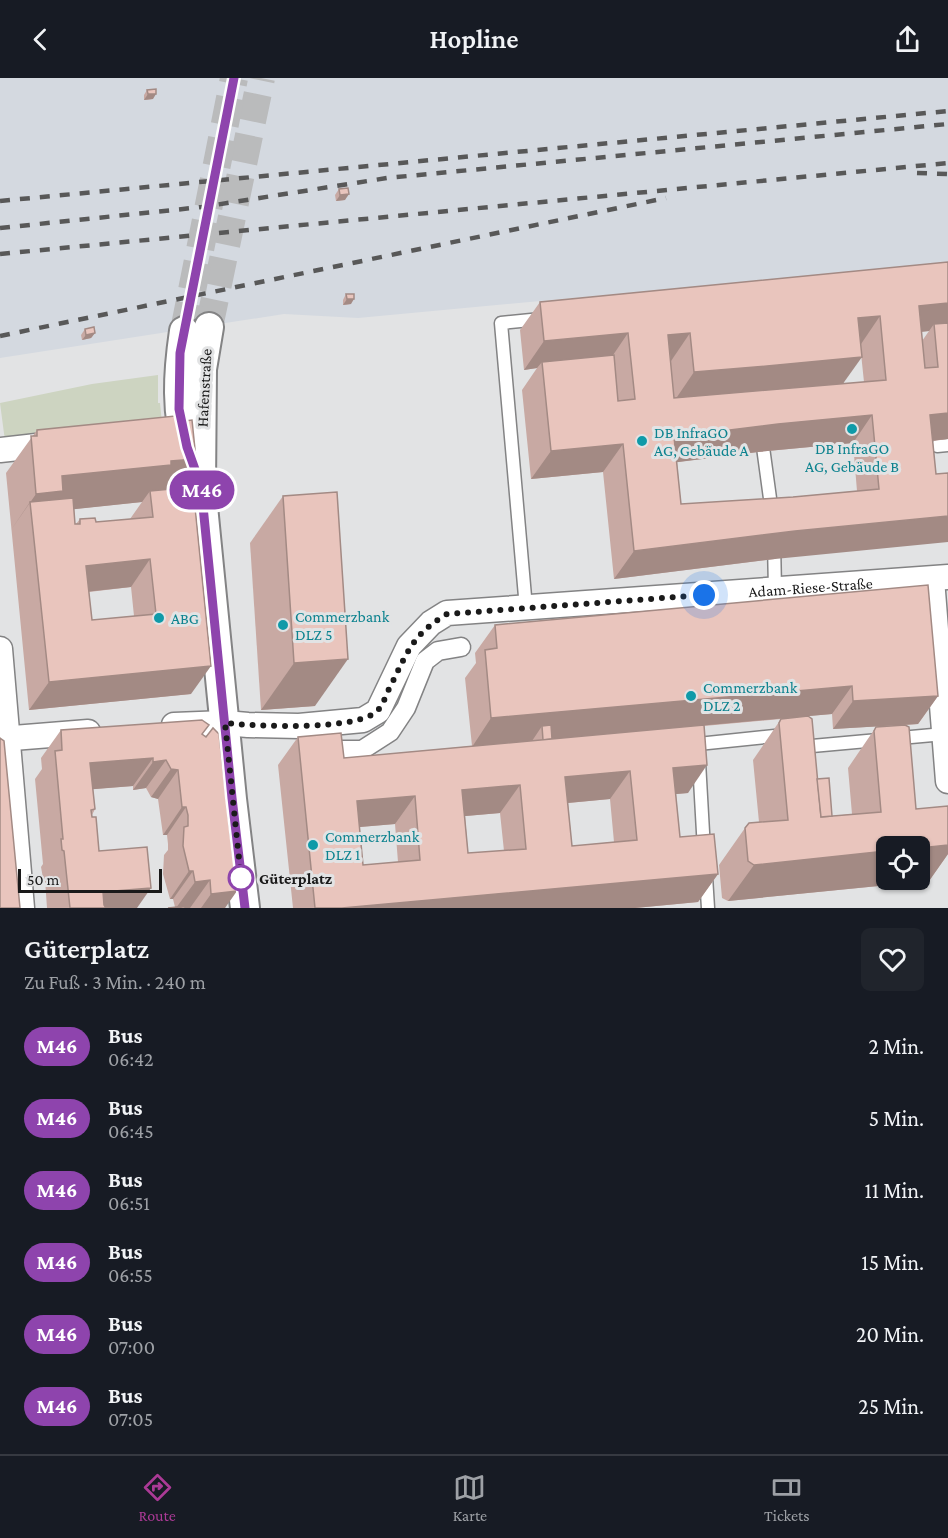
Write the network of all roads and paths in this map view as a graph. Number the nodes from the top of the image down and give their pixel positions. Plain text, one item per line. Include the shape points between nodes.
1 (551, 318) edge
2 (196, 329) tunnel mouth
3 (762, 440) edge
4 (73, 442) edge
5 (0, 450) edge
6 (940, 578) edge
7 (775, 590) junction
8 (526, 608) junction
9 (462, 647) dead end
10 (0, 649) edge
11 (225, 723) junction
12 (152, 727) edge
13 (105, 731) edge
14 (390, 732) junction
15 (944, 734) junction
16 (4, 739) edge
17 (377, 763) edge
18 (359, 769) edge
19 (948, 780) edge
20 (22, 908) edge
21 (245, 908) edge
22 (708, 908) edge

1 - 8 lane via 501,323
2 - 11 street, Hafenstraße via 178,381 179,409 201,486
3 - 7 lane via 773,525
4 - 5 street
6 - 7 street, Adam-Riese-Straße
6 - 15 street
7 - 8 street, Adam-Riese-Straße
8 - 11 street, Adam-Riese-Straße via 447,614 431,623 409,646 378,711 363,720 299,726
9 - 14 street via 438,651 425,661 406,708
10 - 16 street
11 - 12 street, Adam-Riese-Straße
11 - 21 street, Hafenstraße
13 - 16 street
14 - 17 street via 377,753
14 - 18 street via 362,750 320,750
15 - 19 street
15 - 22 lane via 812,746 790,735 692,744
16 - 20 street

